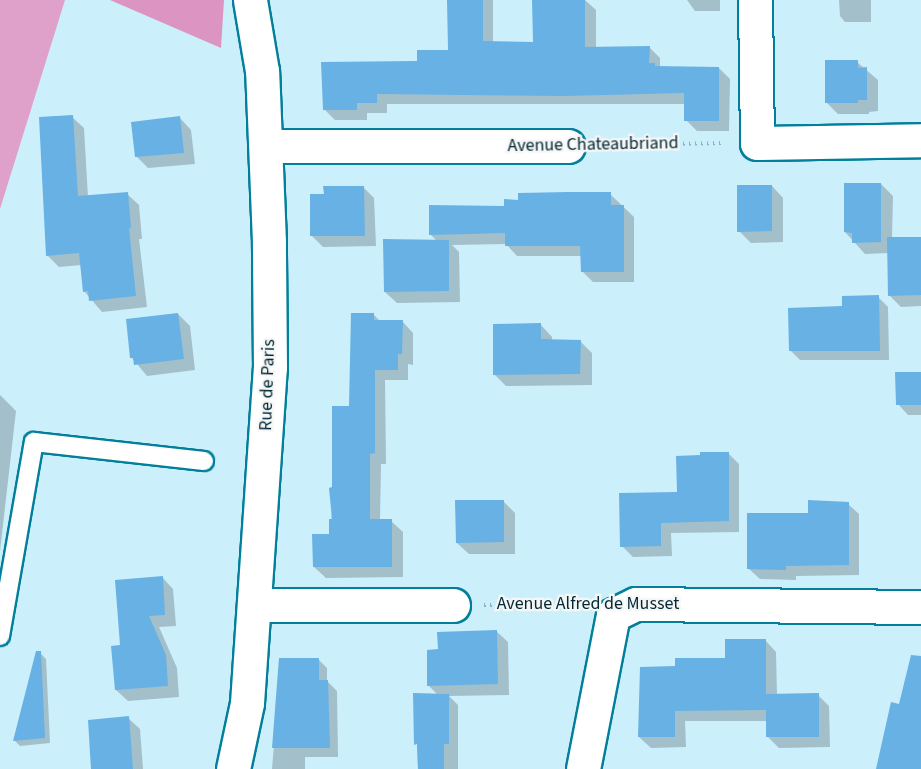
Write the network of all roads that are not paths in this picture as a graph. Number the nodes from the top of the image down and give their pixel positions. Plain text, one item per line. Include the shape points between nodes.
1 (250, 0) edge
2 (755, 0) edge
3 (921, 140) edge
4 (266, 146) junction
5 (568, 146) road end
6 (204, 461) dead end
7 (254, 605) junction
8 (453, 605) road end
9 (921, 607) edge
10 (0, 636) edge
11 (233, 769) edge
12 (583, 769) edge

1 - 4 street, Rue de Paris via 262,71
2 - 3 street via 757,142
4 - 5 street, Avenue Chateaubriand
4 - 7 street, Rue de Paris via 270,368
6 - 10 lane via 34,442
7 - 8 street
7 - 11 street, Rue de Paris via 247,703
9 - 12 street, Avenue Alfred de Musset via 636,603 613,615

